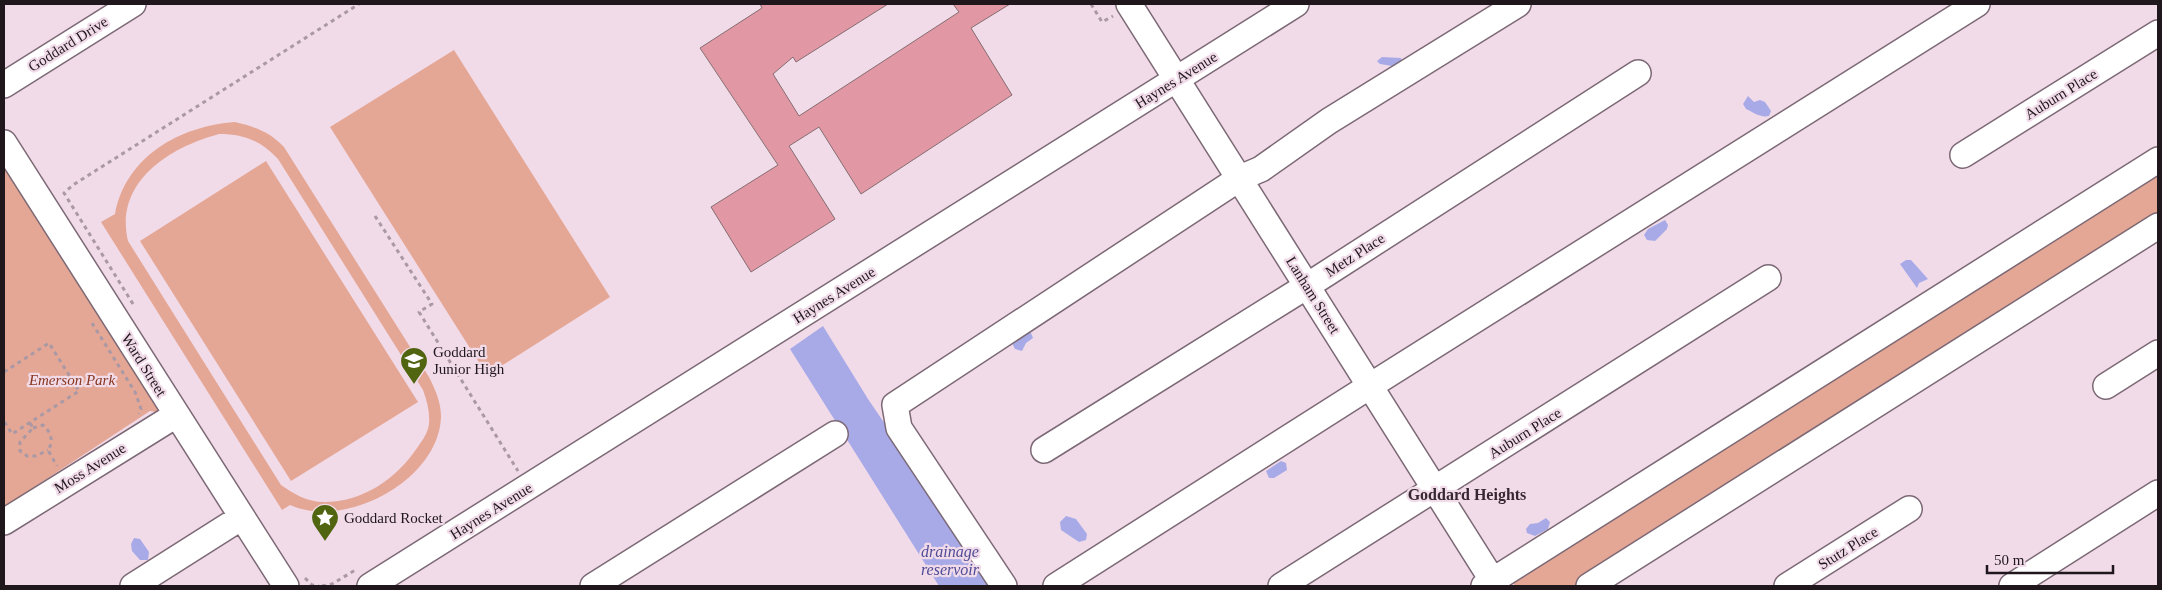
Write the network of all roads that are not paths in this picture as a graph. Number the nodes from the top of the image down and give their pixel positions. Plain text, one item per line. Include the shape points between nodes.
1 (133, 4) edge
2 (1296, 4) edge
3 (1518, 4) edge
4 (1977, 4) edge
5 (1123, 12) edge
6 (2158, 33) edge
7 (1638, 73) dead end
8 (1177, 79) junction
9 (4, 85) edge
10 (4, 143) edge
11 (1963, 155) dead end
12 (2158, 160) edge
13 (1240, 178) junction
14 (2158, 226) edge
15 (1768, 278) dead end
16 (1307, 286) junction
17 (2158, 353) edge
18 (1370, 386) junction
19 (2106, 386) dead end
20 (176, 415) junction
21 (835, 434) dead end
22 (1044, 450) dead end
23 (1436, 489) junction
24 (2158, 493) edge
25 (1909, 509) dead end
26 (242, 517) junction
27 (4, 522) edge
28 (368, 575) edge
29 (294, 579) edge
30 (1491, 584) edge
31 (133, 586) edge
32 (593, 586) edge
33 (1004, 586) edge
34 (1056, 586) edge
35 (1281, 586) edge
36 (1589, 586) edge
37 (1787, 586) edge
38 (2012, 586) edge

1 - 9 street, Goddard Drive
2 - 8 street, Haynes Avenue
3 - 13 street via 1329,122 1261,169
4 - 18 street
5 - 8 street, Lanham Street
6 - 11 street, Auburn Place
7 - 16 street, Metz Place
8 - 13 street, Lanham Street
8 - 28 street, Haynes Avenue
10 - 20 street, Ward Street
12 - 30 street
13 - 16 street, Lanham Street
13 - 33 street via 895,405 899,428
14 - 36 street
15 - 23 street, Auburn Place
16 - 18 street, Lanham Street
16 - 22 street, Metz Place
17 - 19 street
18 - 23 street, Lanham Street
18 - 34 street
20 - 26 street, Ward Street
20 - 27 street, Moss Avenue
21 - 32 street
23 - 30 street, Lanham Street
23 - 35 street, Auburn Place
24 - 38 street
25 - 37 street, Stutz Place
26 - 29 street, Ward Street
26 - 31 street

